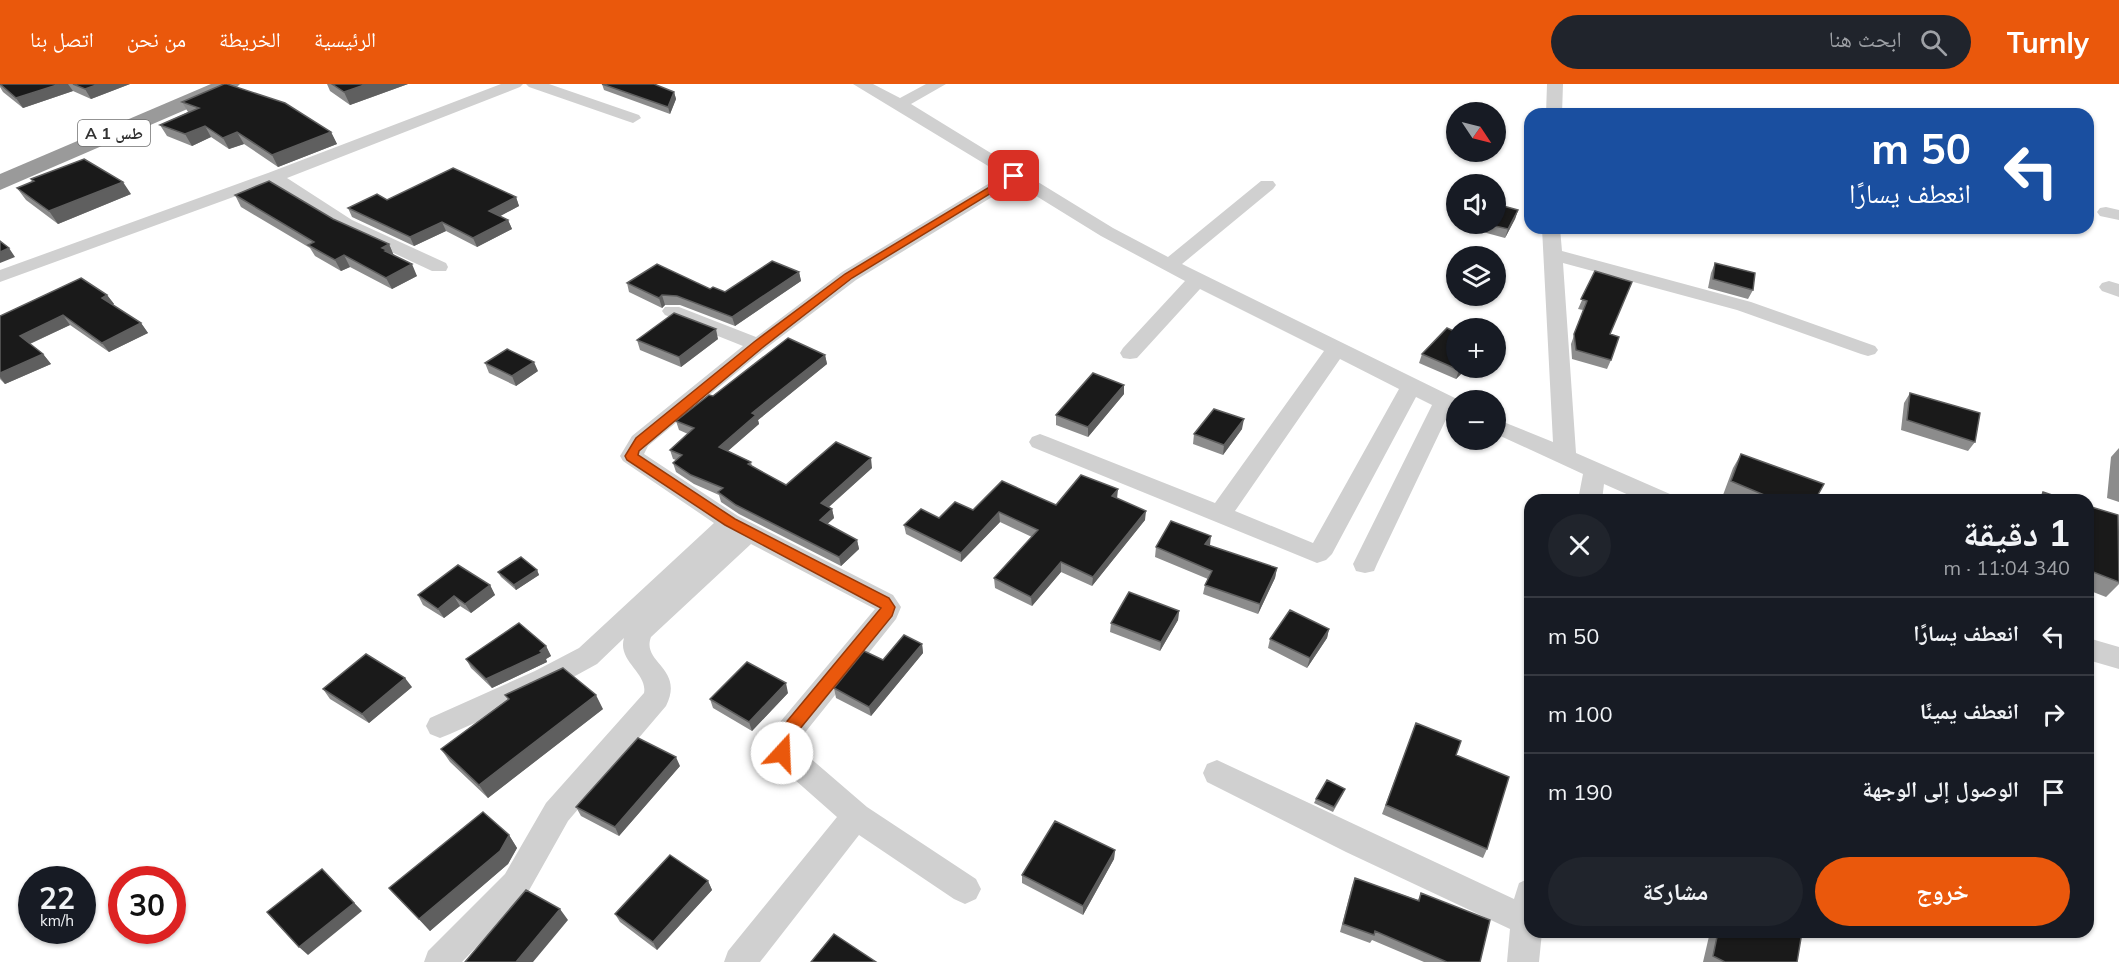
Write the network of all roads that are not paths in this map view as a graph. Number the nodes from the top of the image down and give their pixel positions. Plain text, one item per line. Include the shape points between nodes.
1 (189, 84) edge
2 (229, 84) edge
3 (515, 84) edge
4 (534, 84) edge
5 (861, 84) edge
6 (938, 84) edge
7 (1555, 84) edge
8 (900, 104) junction
9 (1554, 108) edge
10 (633, 118) dead end
11 (0, 164) edge
12 (1014, 176) junction
13 (274, 177) junction
14 (0, 183) edge
15 (1267, 185) dead end
16 (1551, 234) edge
17 (1552, 254) junction
18 (1169, 265) junction
19 (439, 267) dead end
20 (0, 276) edge
21 (1197, 280) junction
22 (672, 311) edge
23 (758, 345) junction
24 (1336, 349) junction
25 (1868, 350) dead end
26 (1130, 353) dead end
27 (1411, 387) junction
28 (1446, 403) edge
29 (1446, 412) edge
30 (1506, 431) edge
31 (1040, 442) dead end
32 (1565, 458) junction
33 (1595, 471) junction
34 (1591, 494) edge
35 (1648, 494) edge
36 (1221, 513) junction
37 (739, 527) junction
38 (1365, 564) dead end
39 (2094, 651) edge
40 (2119, 658) edge
41 (440, 726) dead end
42 (1217, 773) dead end
43 (856, 816) junction
44 (965, 889) dead end
45 (1524, 905) edge
46 (1526, 938) edge
47 (440, 962) edge
48 (740, 962) edge
49 (1523, 962) edge

1 - 11 highway
2 - 14 highway, A 1 طس
3 - 13 street
4 - 10 street
5 - 8 street
6 - 8 street
7 - 9 street
8 - 12 street
12 - 18 street
12 - 23 street via 849,276
13 - 19 street via 346,224
13 - 20 street
15 - 18 street
16 - 17 street
17 - 25 street via 1744,306
17 - 32 street
18 - 21 street
21 - 24 street
21 - 26 street
22 - 23 street
23 - 37 street via 640,441 631,456
24 - 27 street
24 - 36 street
27 - 28 street
27 - 36 street via 1320,552 1314,553
29 - 38 street
30 - 32 street
31 - 36 street
32 - 33 street
33 - 34 street
33 - 35 street
37 - 41 street via 588,656
37 - 43 street via 888,607 784,736 779,748
37 - 47 street via 636,638 636,652 659,684 656,698 557,812 516,884
39 - 40 street
42 - 45 street via 1357,842
43 - 44 street
43 - 48 street
46 - 49 street

